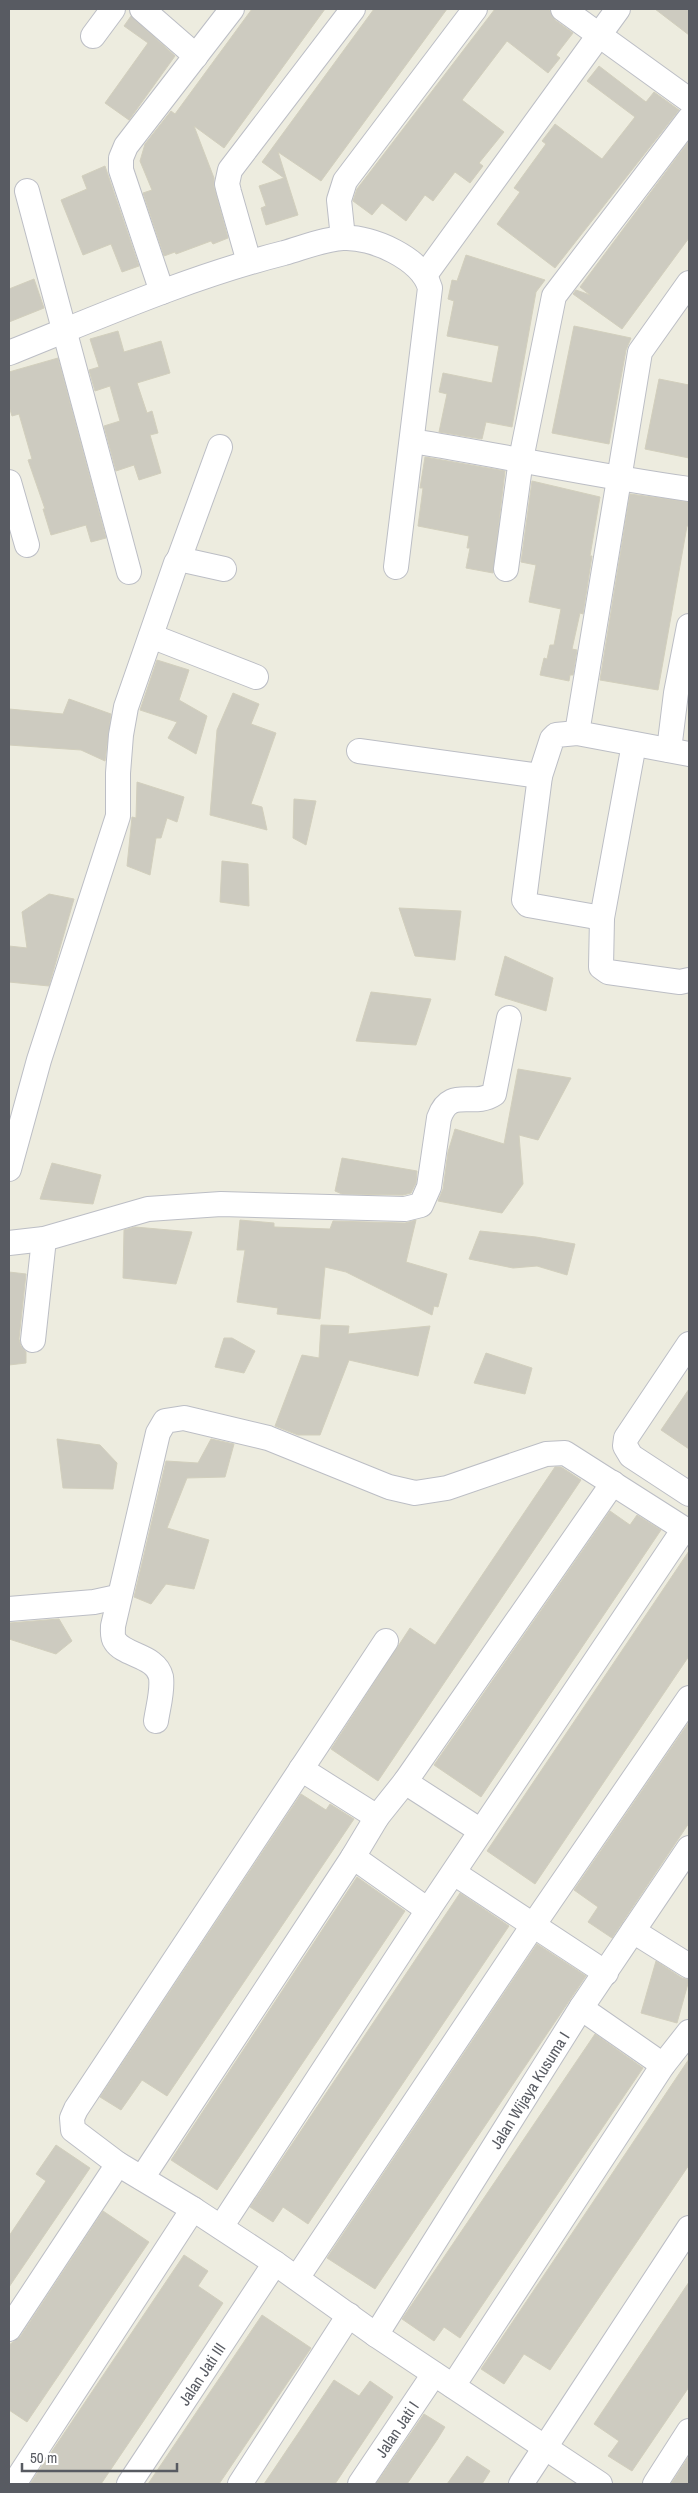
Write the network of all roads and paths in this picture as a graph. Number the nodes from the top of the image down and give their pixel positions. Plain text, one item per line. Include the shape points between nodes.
1 (113, 9) edge
2 (142, 9) edge
3 (232, 9) edge
4 (353, 9) edge
5 (475, 9) edge
6 (562, 9) edge
7 (618, 9) edge
8 (598, 35) junction
9 (93, 36) dead end
10 (196, 56) junction
11 (689, 100) edge
12 (689, 119) edge
13 (27, 191) dead end
14 (343, 238) junction
15 (249, 262) junction
16 (425, 275) junction
17 (689, 283) edge
18 (162, 292) junction
19 (65, 331) junction
20 (9, 353) edge
21 (412, 441) junction
22 (220, 447) dead end
23 (521, 459) junction
24 (618, 479) junction
25 (9, 482) edge
26 (689, 489) edge
27 (27, 545) dead end
28 (179, 559) junction
29 (396, 567) dead end
30 (224, 569) dead end
31 (506, 569) dead end
32 (129, 572) dead end
33 (689, 626) edge
34 (151, 636) junction
35 (256, 676) dead end
36 (577, 732) junction
37 (634, 744) junction
38 (360, 751) dead end
39 (679, 752) edge
40 (540, 776) junction
41 (602, 918) junction
42 (689, 980) edge
43 (509, 1018) dead end
44 (9, 1169) edge
45 (44, 1239) junction
46 (9, 1243) edge
47 (33, 1340) dead end
48 (689, 1344) edge
49 (613, 1483) junction
50 (689, 1494) edge
51 (687, 1530) edge
52 (118, 1598) junction
53 (9, 1609) edge
54 (386, 1641) dead end
55 (689, 1698) edge
56 (156, 1721) dead end
57 (301, 1769) junction
58 (405, 1782) junction
59 (377, 1817) junction
60 (481, 1830) junction
61 (689, 1848) edge
62 (353, 1857) junction
63 (454, 1873) junction
64 (428, 1910) junction
65 (534, 1924) junction
66 (632, 1930) junction
67 (689, 1966) edge
68 (606, 1973) junction
69 (581, 2008) junction
70 (689, 2032) edge
71 (663, 2065) junction
72 (118, 2164) junction
73 (142, 2178) junction
74 (193, 2209) junction
75 (221, 2228) junction
76 (689, 2228) edge
77 (275, 2263) junction
78 (297, 2278) junction
79 (349, 2315) junction
80 (9, 2329) edge
81 (376, 2335) junction
82 (434, 2374) junction
83 (454, 2386) junction
84 (689, 2431) edge
85 (545, 2448) junction
86 (14, 2484) edge
87 (130, 2484) edge
88 (240, 2484) edge
89 (360, 2484) edge
90 (521, 2484) edge
91 (600, 2484) edge
92 (655, 2484) edge

1 - 9 street
2 - 10 street
3 - 10 street
4 - 15 street via 230,170 227,184
5 - 14 street via 345,181 339,200
6 - 8 street
7 - 8 street
8 - 11 street
8 - 16 street
10 - 18 street via 126,146 121,158 121,170
12 - 23 street via 554,296
13 - 19 street
14 - 15 street
14 - 16 street via 392,250
15 - 18 street
16 - 21 street via 430,297
17 - 24 street via 640,352
18 - 19 street
19 - 20 street
19 - 32 street
21 - 23 street
21 - 29 street
22 - 28 street
23 - 24 street
23 - 31 street
24 - 26 street
24 - 36 street
25 - 27 street
28 - 30 street
28 - 34 street
33 - 39 street via 676,692
34 - 35 street
34 - 44 street via 126,706 118,773 118,816 39,1060
36 - 37 street
36 - 40 street via 556,735 552,739
37 - 39 street
37 - 41 street
38 - 40 street
40 - 41 street via 524,900 528,905
41 - 42 street via 602,969 680,982
43 - 45 street via 494,1094 482,1099 452,1101 443,1108 429,1188 421,1205 405,1209 221,1204 148,1209
45 - 46 street
45 - 47 street
48 - 50 street via 626,1438 625,1446 631,1456
49 - 51 street
49 - 52 street via 574,1457 556,1452 437,1491 415,1493 389,1487 268,1438 174,1418 166,1421 158,1434
49 - 58 street
51 - 60 street
52 - 53 street
52 - 56 street via 113,1626 115,1641 151,1663 160,1677
54 - 57 street
55 - 65 street
57 - 59 street
57 - 72 street via 76,2109 72,2118 73,2130
58 - 59 street
58 - 60 street
59 - 62 street
60 - 63 street
61 - 66 street, Jalan Wijaya Kusuma I
62 - 64 street
62 - 73 street
63 - 64 street
63 - 65 street
64 - 75 street
65 - 68 street
65 - 78 street
66 - 67 street
66 - 68 street, Jalan Wijaya Kusuma I
68 - 69 street, Jalan Wijaya Kusuma I
69 - 71 street
69 - 81 street, Jalan Wijaya Kusuma I
70 - 71 street
71 - 83 street
72 - 73 street
72 - 80 street
73 - 74 street
74 - 75 street
74 - 86 street
75 - 77 street
76 - 85 street
77 - 78 street
77 - 87 street, Jalan Jati III
78 - 79 street
79 - 81 street
79 - 88 street
81 - 82 street
82 - 83 street
82 - 89 street, Jalan Jati I
83 - 85 street
84 - 92 street
85 - 90 street
85 - 91 street

